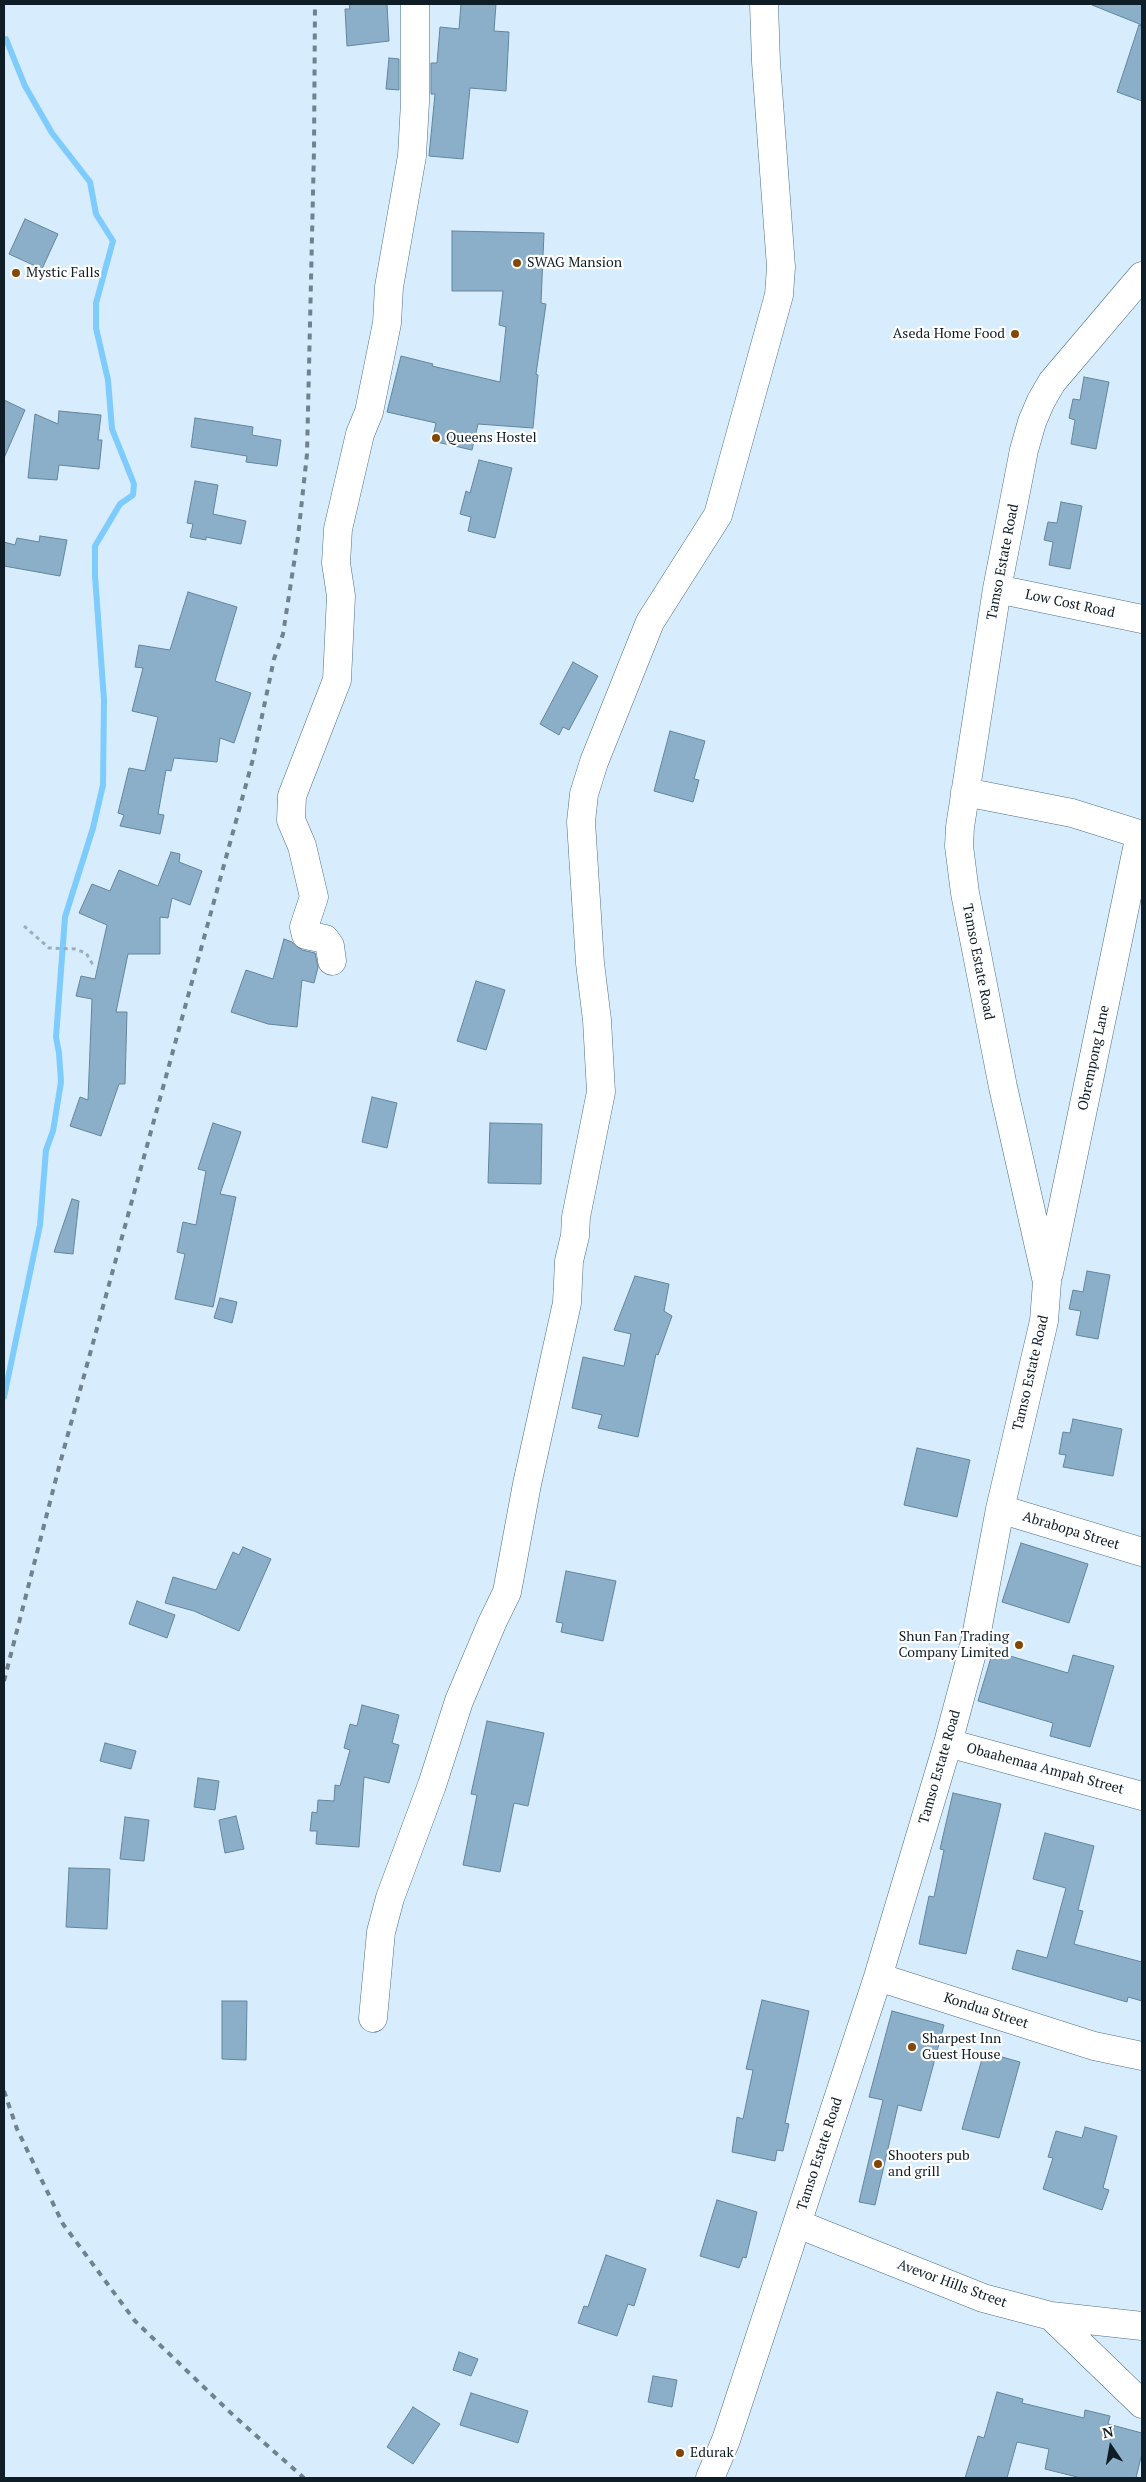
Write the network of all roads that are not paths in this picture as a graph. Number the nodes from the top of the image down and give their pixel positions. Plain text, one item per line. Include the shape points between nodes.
1 (415, 4) edge
2 (764, 4) edge
3 (1142, 276) edge
4 (997, 589) junction
5 (1142, 619) edge
6 (965, 792) junction
7 (1141, 834) edge
8 (332, 961) dead end
9 (1047, 1282) junction
10 (1000, 1510) junction
11 (1142, 1552) edge
12 (948, 1743) junction
13 (1142, 1796) edge
14 (878, 1977) junction
15 (372, 2018) dead end
16 (1142, 2056) edge
17 (798, 2224) junction
18 (1051, 2316) junction
19 (1142, 2326) edge
20 (1142, 2404) edge
21 (710, 2478) edge

1 - 8 street via 412,156 389,287 387,323 338,529 336,562 341,596 337,680 292,796 292,820 314,897 304,927 306,935 325,939 330,946
2 - 15 street via 781,267 779,295 718,515 650,622 584,794 581,822 601,1092 576,1217 567,1304 507,1592 460,1701 390,1898 381,1932
3 - 4 street, Tamso Estate Road via 1064,366 1041,401 1024,450
4 - 5 street, Low Cost Road
4 - 6 street, Tamso Estate Road
6 - 7 street via 1072,813
6 - 9 street, Tamso Estate Road via 959,846 965,893 1002,1087
7 - 9 street, Obrempong Lane
9 - 10 street, Tamso Estate Road via 1044,1321
10 - 11 street, Abrabopa Street
10 - 12 street, Tamso Estate Road via 975,1642
12 - 13 street, Obaahemaa Ampah Street
12 - 14 street, Tamso Estate Road
14 - 16 street, Kondua Street via 1094,2046
14 - 17 street, Tamso Estate Road
17 - 18 street, Avevor Hills Street via 983,2298
17 - 21 street, Tamso Estate Road via 726,2440
18 - 19 street, Avevor Hills Street
18 - 20 street

